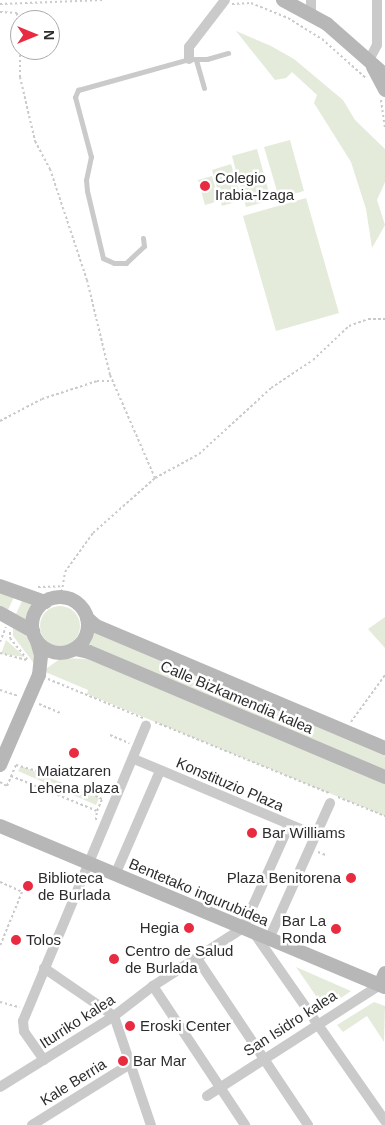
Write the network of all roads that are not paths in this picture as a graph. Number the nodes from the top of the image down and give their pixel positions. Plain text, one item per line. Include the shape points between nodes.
1 (283, 0) edge
2 (377, 0) edge
3 (227, 2) edge
4 (311, 7) edge
5 (228, 54) dead end
6 (192, 60) junction
7 (369, 60) junction
8 (385, 75) edge
9 (204, 88) dead end
10 (382, 92) edge
11 (143, 238) dead end
12 (0, 586) edge
13 (45, 602) junction
14 (5, 615) edge
15 (87, 618) junction
16 (35, 636) junction
17 (75, 649) junction
18 (60, 653) junction
19 (39, 675) junction
20 (148, 722) road end
21 (385, 748) edge
22 (134, 759) junction
23 (0, 765) edge
24 (160, 770) junction
25 (385, 777) edge
26 (330, 802) dead end
27 (289, 824) junction
28 (0, 826) edge
29 (315, 835) junction
30 (89, 864) junction
31 (115, 875) junction
32 (249, 930) junction
33 (269, 939) junction
34 (196, 957) junction
35 (44, 968) junction
36 (383, 982) edge
37 (153, 986) junction
38 (114, 1016) junction
39 (318, 1024) junction
40 (264, 1059) junction
41 (44, 1060) junction
42 (130, 1064) junction
43 (0, 1087) edge
44 (220, 1087) junction
45 (207, 1096) dead end
46 (385, 1121) edge
47 (32, 1125) edge
48 (151, 1125) edge
49 (245, 1125) edge
50 (308, 1125) edge

1 - 4 main road
2 - 7 street via 377,45
3 - 6 street via 189,47
4 - 7 main road
5 - 6 lane
6 - 9 lane
6 - 11 lane via 84,86 76,97 91,157 86,180 103,258 114,263 126,262 144,246
7 - 8 main road
7 - 10 main road
12 - 13 main road
13 - 15 main road via 62,592 78,604
13 - 16 main road via 34,614
14 - 16 main road
15 - 17 main road via 86,636
15 - 21 main road, Calle Bizkamendia kalea via 96,626
16 - 18 main road via 51,652
16 - 19 main road via 41,655
17 - 18 main road
17 - 25 main road, Calle Bizkamendia kalea via 89,652
18 - 19 main road
19 - 23 main road
20 - 22 street
22 - 24 street, Konstituzio Plaza
22 - 30 street
24 - 27 street, Konstituzio Plaza
24 - 31 street, Konstituzio Plaza
26 - 29 street
27 - 29 street, Konstituzio Plaza
27 - 32 street, Konstituzio Plaza
28 - 30 main road, Bentetako ingurubidea
29 - 33 street
30 - 31 main road, Bentetako ingurubidea
30 - 35 street
31 - 32 main road, Bentetako ingurubidea
32 - 33 main road, Bentetako ingurubidea
32 - 34 street, Iturriko kalea
32 - 39 street
33 - 36 main road, Bentetako ingurubidea
34 - 37 street, Iturriko kalea
34 - 40 street
35 - 38 street
35 - 41 street via 23,1021 24,1032
36 - 39 street, San Isidro kalea
37 - 38 street, Iturriko kalea
37 - 44 street
38 - 41 street, Iturriko kalea
38 - 42 street
39 - 40 street, San Isidro kalea
39 - 46 street
40 - 44 street, San Isidro kalea
40 - 50 street
41 - 43 street, Iturriko kalea
42 - 47 street, Kale Berria
42 - 48 street
44 - 45 street, San Isidro kalea
44 - 49 street

